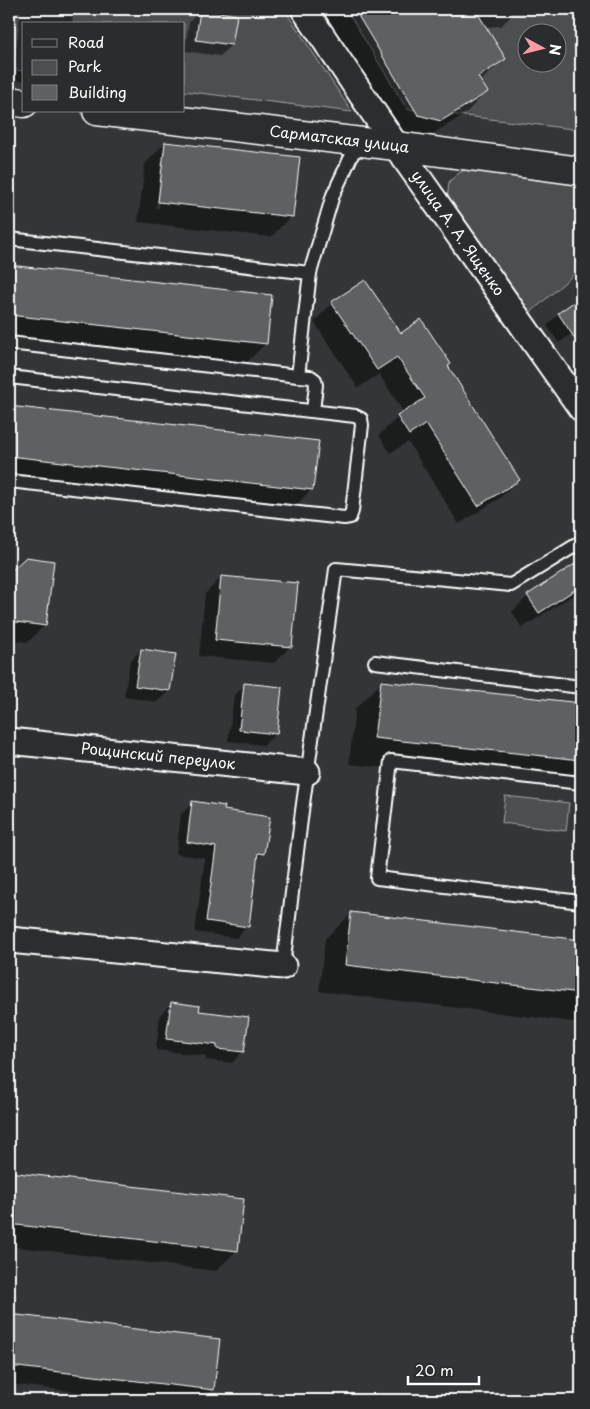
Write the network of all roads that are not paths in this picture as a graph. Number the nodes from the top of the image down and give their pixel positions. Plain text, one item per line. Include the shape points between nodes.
1 (304, 9) edge
2 (9, 101) edge
3 (22, 103) edge
4 (106, 112) edge
5 (358, 142) junction
6 (396, 146) junction
7 (581, 171) edge
8 (9, 239) edge
9 (310, 273) junction
10 (9, 343) edge
11 (298, 376) junction
12 (9, 377) edge
13 (581, 408) edge
14 (313, 411) junction
15 (9, 481) edge
16 (581, 542) edge
17 (375, 662) dead end
18 (581, 686) edge
19 (9, 741) edge
20 (307, 772) junction
21 (581, 783) edge
22 (581, 902) edge
23 (9, 940) edge
24 (283, 966) joint

1 - 6 street, улица А. А. Ященко
2 - 3 main road
4 - 5 main road, Сарматская улица
5 - 6 main road, Сарматская улица
5 - 9 lane via 332,195
6 - 7 main road, Сарматская улица
6 - 13 street, улица А. А. Ященко
8 - 9 lane
9 - 11 lane
10 - 11 lane
11 - 14 lane via 315,380
12 - 14 lane
14 - 15 lane via 355,416 362,425 352,511 344,518
16 - 20 lane via 511,584 336,569
17 - 18 lane
19 - 20 street, Рощинский переулок
20 - 24 lane
21 - 22 lane via 391,761 377,878
23 - 24 street

